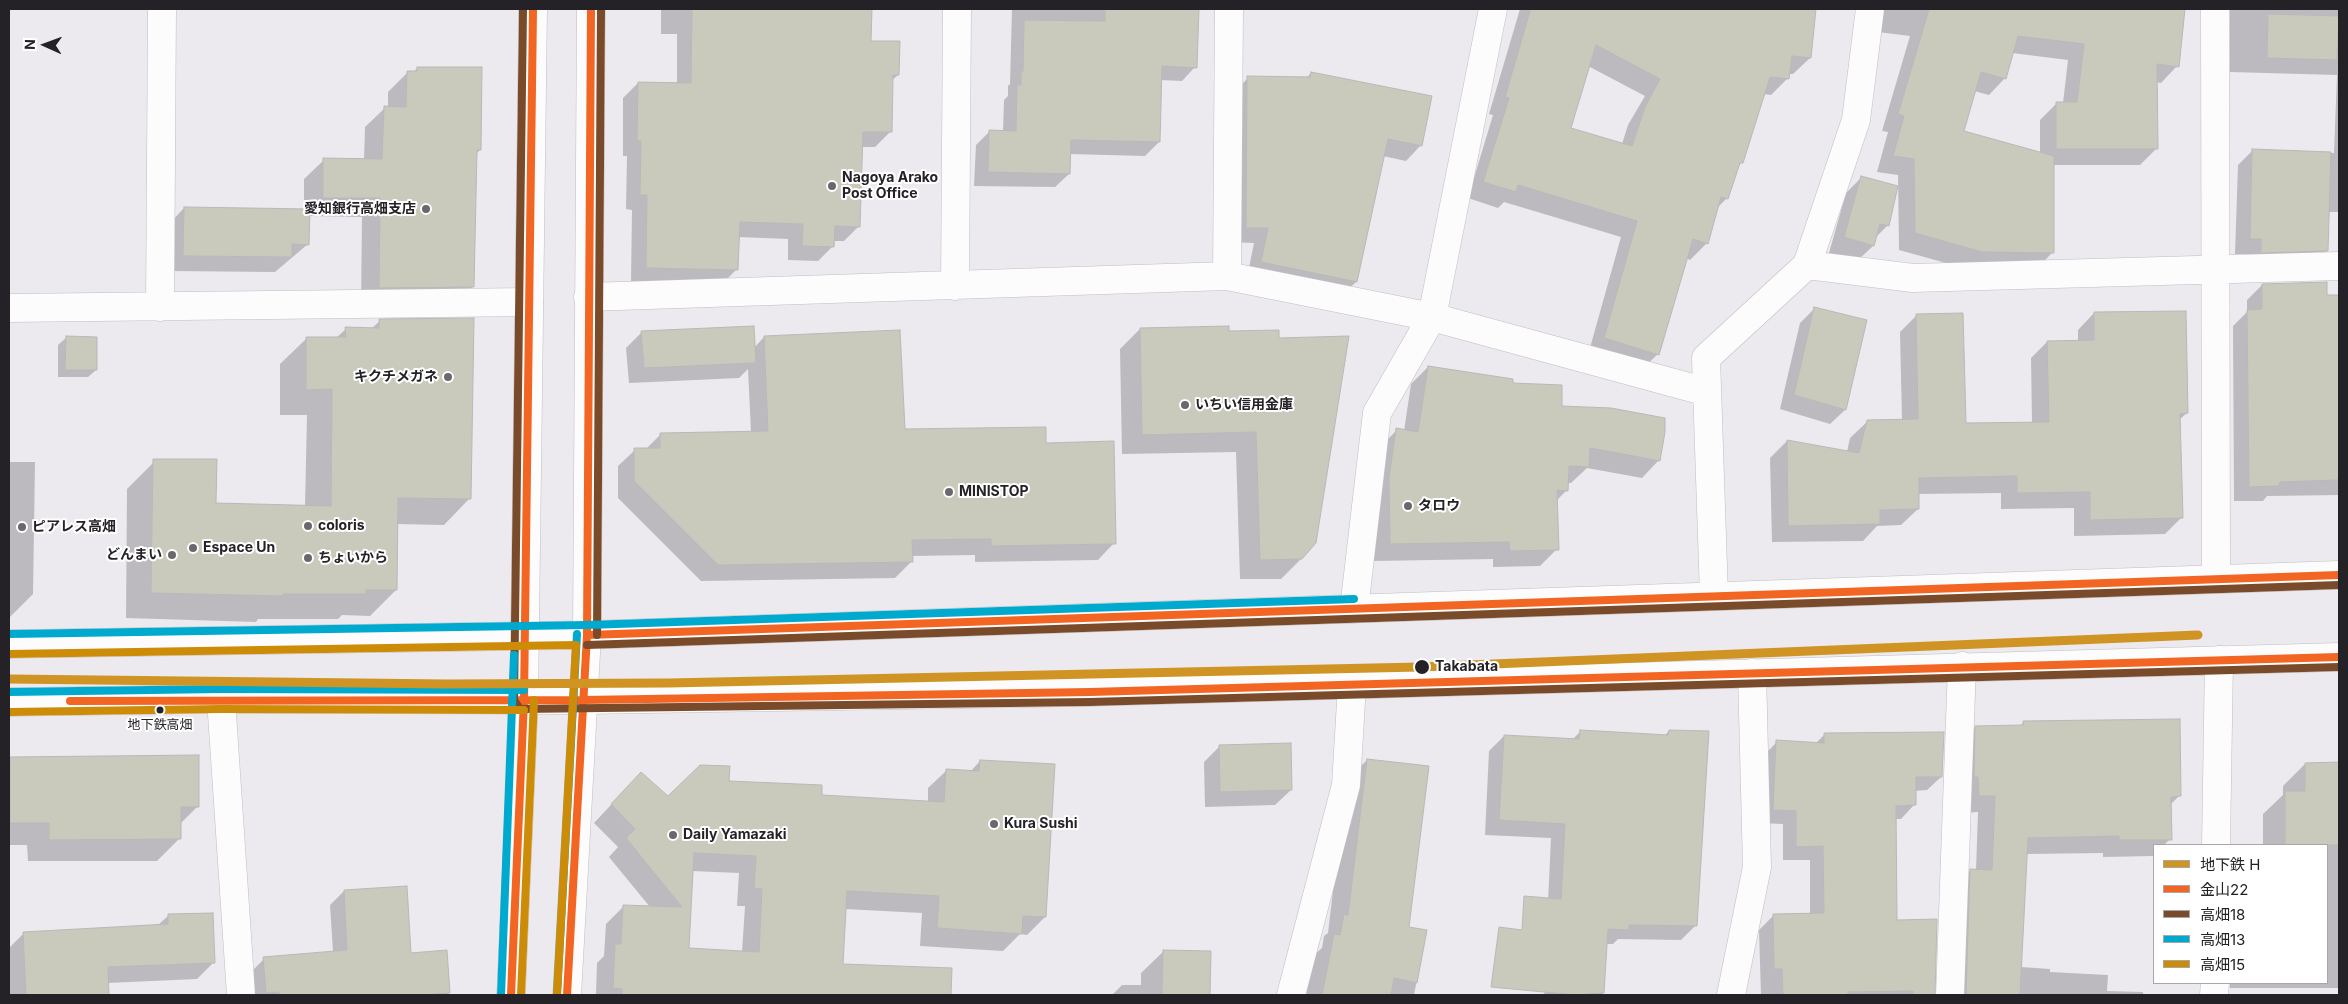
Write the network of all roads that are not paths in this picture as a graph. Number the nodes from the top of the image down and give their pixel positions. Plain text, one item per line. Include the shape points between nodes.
1 (162, 9) edge
2 (533, 9) edge
3 (591, 9) edge
4 (957, 9) edge
5 (1229, 9) edge
6 (1493, 9) edge
7 (1870, 9) edge
8 (2215, 9) edge
9 (1807, 265) junction
10 (2339, 266) edge
11 (2216, 270) junction
12 (1227, 276) junction
13 (955, 286) junction
14 (588, 297) junction
15 (529, 302) junction
16 (160, 307) junction
17 (9, 308) edge
18 (1432, 317) junction
19 (1706, 392) junction
20 (2339, 575) edge
21 (2216, 578) junction
22 (1714, 596) junction
23 (1354, 609) junction
24 (586, 635) junction
25 (525, 636) junction
26 (9, 644) edge
27 (2339, 656) edge
28 (2219, 660) junction
29 (1962, 666) junction
30 (1752, 673) junction
31 (1352, 685) junction
32 (221, 699) junction
33 (524, 700) junction
34 (583, 700) junction
35 (9, 702) edge
36 (2216, 844) edge
37 (240, 995) edge
38 (511, 995) edge
39 (567, 995) edge
40 (1291, 995) edge
41 (1732, 995) edge
42 (1950, 995) edge

1 - 16 street
2 - 15 street
3 - 14 street
4 - 13 street
5 - 12 street
6 - 18 street
7 - 9 street via 1856,120
8 - 11 street
9 - 11 street via 1913,278
9 - 19 street via 1706,358
10 - 11 street
11 - 21 street
12 - 13 street
12 - 18 street
13 - 14 street
14 - 24 street
15 - 16 street
15 - 25 street
16 - 17 street
18 - 19 street
18 - 23 street via 1377,413
19 - 22 street
20 - 21 street
21 - 22 street
22 - 23 street
23 - 24 street
24 - 25 street
24 - 34 street
25 - 26 street
25 - 33 street
27 - 28 street
28 - 29 street
28 - 36 street
29 - 30 street
29 - 42 street
30 - 31 street
30 - 41 street via 1757,867
31 - 34 street
31 - 40 street via 1346,785
32 - 33 street
32 - 35 street
32 - 37 street
33 - 34 street
33 - 38 street
34 - 39 street

